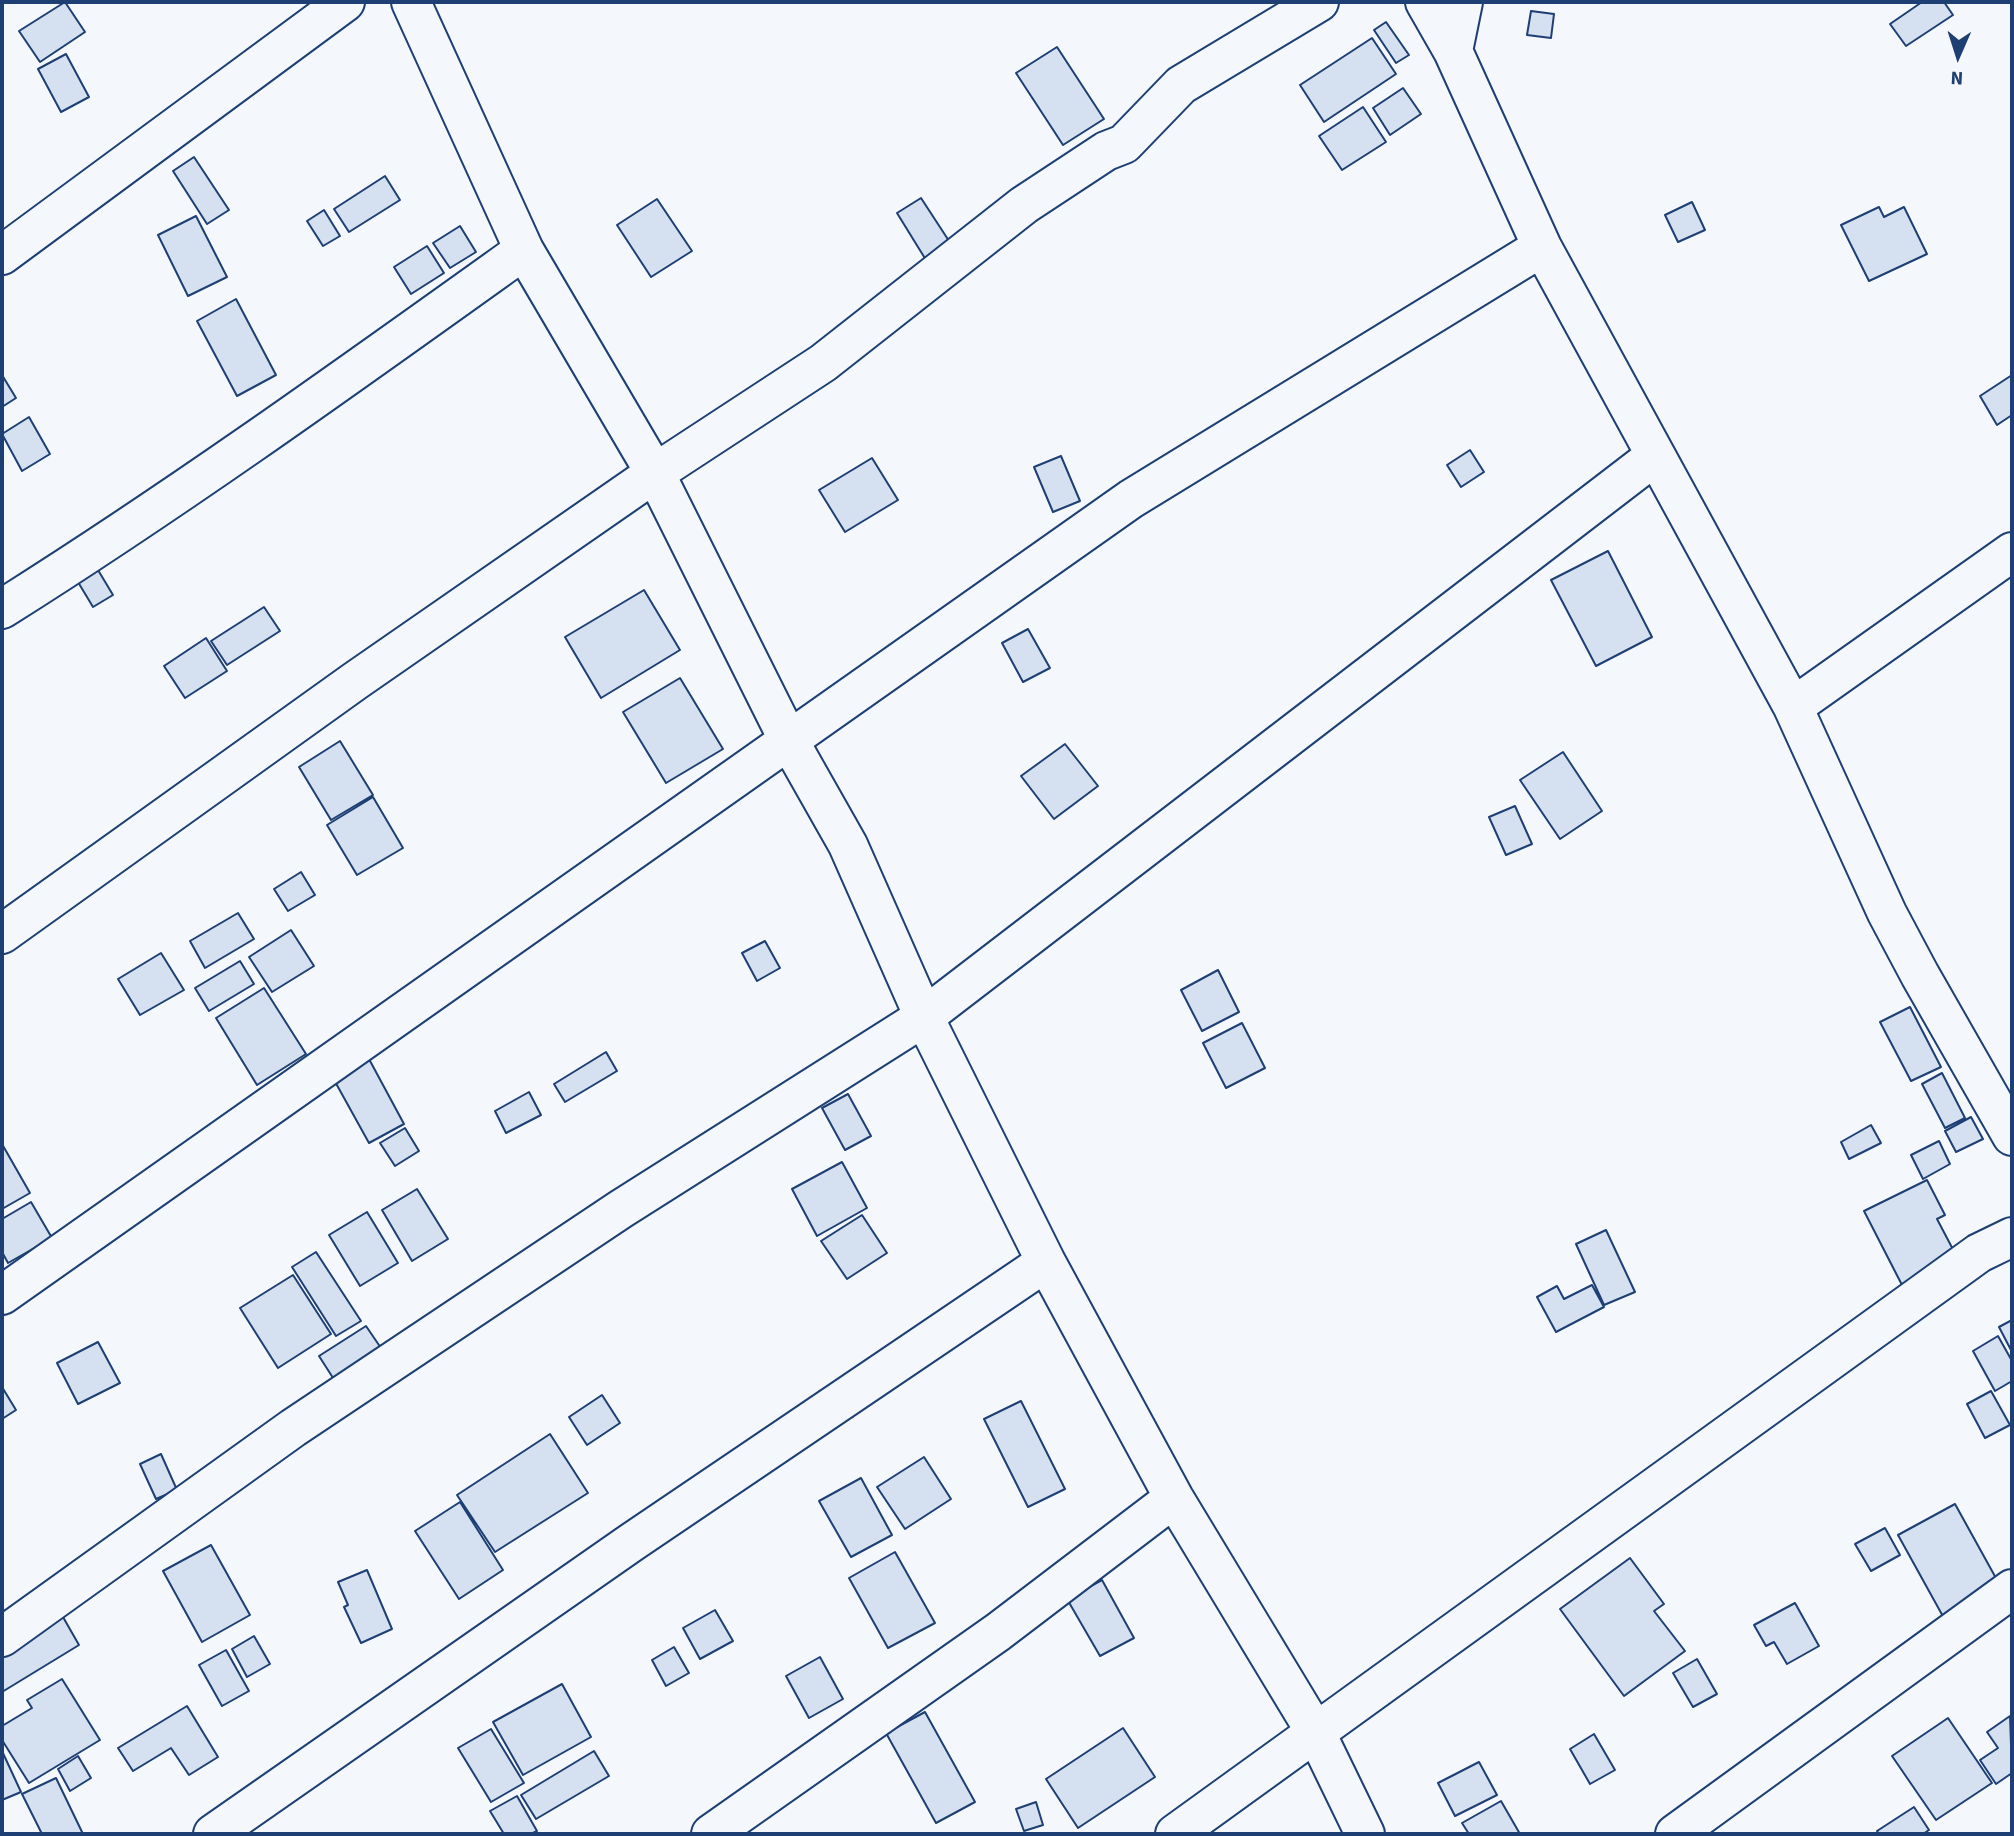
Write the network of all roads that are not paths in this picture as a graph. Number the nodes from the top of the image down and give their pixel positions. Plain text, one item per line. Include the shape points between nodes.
1 (345, 2) edge
2 (411, 2) edge
3 (1320, 2) edge
4 (1425, 2) edge
5 (1462, 2) edge
6 (1454, 51) junction
7 (1542, 247) junction
8 (524, 250) junction
9 (2, 255) edge
10 (1655, 456) junction
11 (654, 473) junction
12 (2012, 552) edge
13 (2, 609) edge
14 (1793, 707) junction
15 (788, 739) junction
16 (2, 934) edge
17 (924, 1017) junction
18 (2012, 1136) edge
19 (2012, 1237) edge
20 (1046, 1262) junction
21 (2, 1295) edge
22 (1174, 1498) junction
23 (2012, 1589) edge
24 (2, 1637) edge
25 (1316, 1733) junction
26 (212, 1834) edge
27 (711, 1834) edge
28 (1175, 1834) edge
29 (1365, 1834) edge
30 (1675, 1834) edge

1 - 9 street
2 - 8 street
3 - 11 street via 1181,85 1124,145 1106,151 1024,205 823,363
4 - 6 street
5 - 6 street
6 - 7 street
7 - 10 street
7 - 15 street via 1131,499
8 - 11 street
8 - 13 street via 282,423
10 - 14 street
10 - 17 street
11 - 15 street
11 - 16 street
12 - 14 street
14 - 18 street via 1887,913
15 - 17 street via 848,845
15 - 21 street
17 - 20 street
17 - 24 street via 621,1209 305,1420
19 - 25 street via 1979,1253
20 - 22 street
20 - 26 street
22 - 25 street
22 - 27 street via 998,1632
23 - 30 street
25 - 28 street
25 - 29 street

